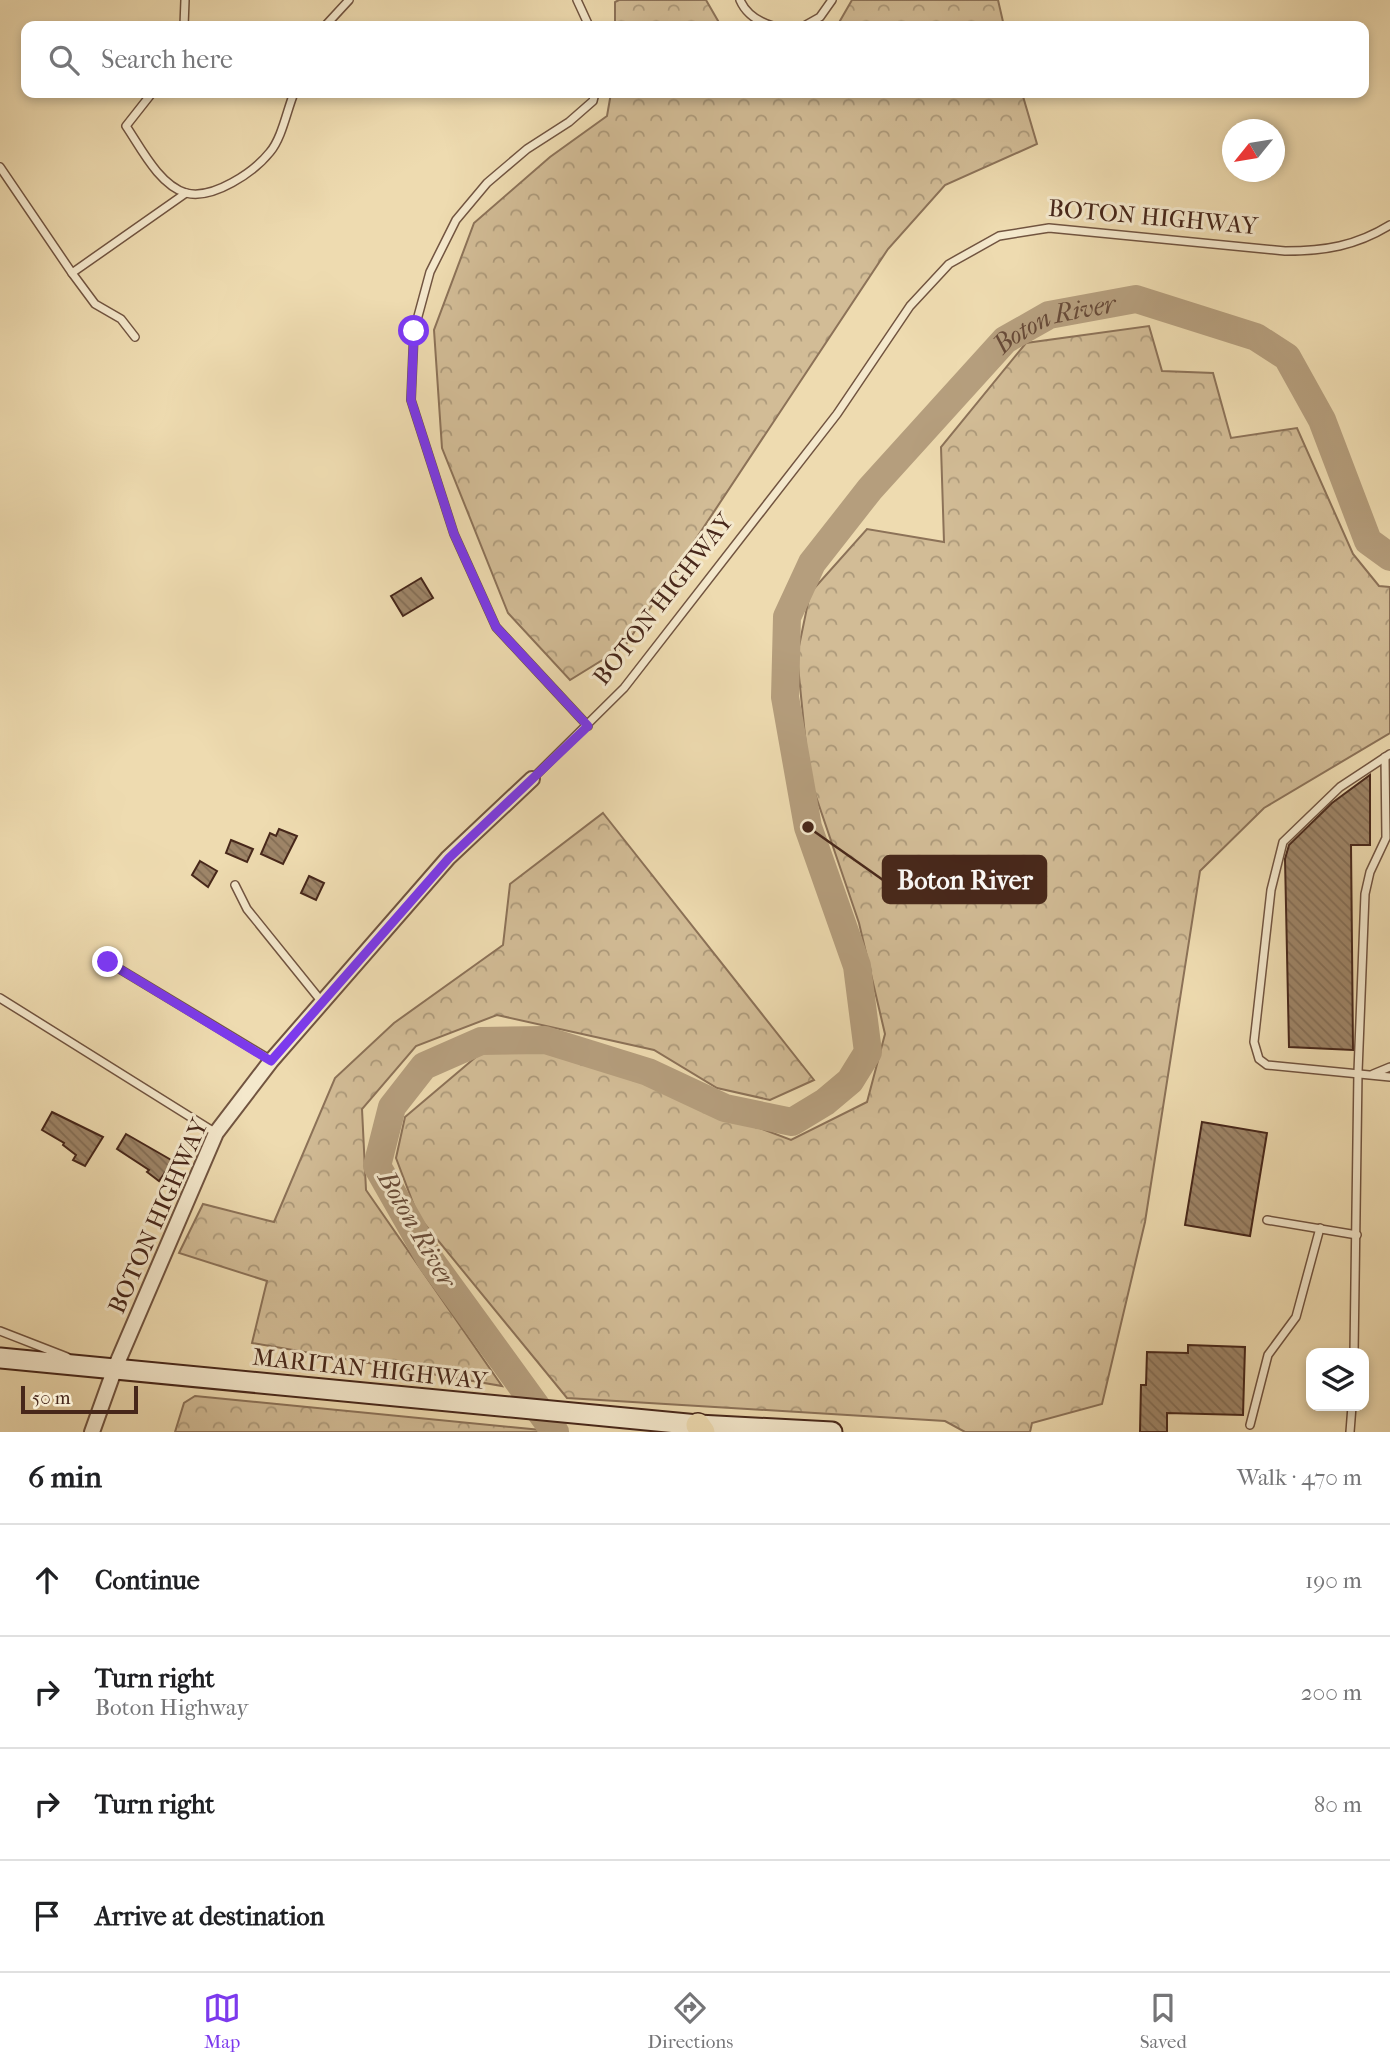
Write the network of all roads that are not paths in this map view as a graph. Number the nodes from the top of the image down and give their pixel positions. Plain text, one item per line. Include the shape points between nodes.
1 (185, 0) edge
2 (349, 0) edge
3 (577, 0) edge
4 (740, 0) edge
5 (832, 0) edge
6 (184, 21) edge
7 (330, 21) edge
8 (587, 21) edge
9 (759, 21) edge
10 (813, 21) edge
11 (148, 98) edge
12 (292, 98) edge
13 (594, 98) edge
14 (0, 167) edge
15 (186, 192) junction
16 (1390, 225) edge
17 (72, 273) junction
18 (135, 337) dead end
19 (588, 726) junction
20 (1387, 756) edge
21 (532, 779) joint
22 (1388, 838) edge
23 (235, 885) dead end
24 (108, 962) dead end
25 (0, 998) edge
26 (323, 1002) junction
27 (271, 1061) junction
28 (1390, 1067) edge
29 (1358, 1072) junction
30 (1372, 1074) junction
31 (1390, 1077) edge
32 (216, 1133) junction
33 (1267, 1220) dead end
34 (1320, 1228) junction
35 (1356, 1235) junction
36 (0, 1331) edge
37 (1354, 1348) edge
38 (0, 1358) edge
39 (90, 1366) junction
40 (115, 1368) junction
41 (1352, 1411) edge
42 (1250, 1425) dead end
43 (735, 1426) junction
44 (700, 1428) edge
45 (92, 1432) edge
46 (764, 1432) edge
47 (832, 1432) edge
48 (1350, 1432) edge

1 - 6 lane
2 - 7 lane
3 - 8 lane
4 - 9 lane
5 - 10 lane
11 - 15 lane via 126,126 161,176
12 - 15 lane via 271,151 210,193
13 - 19 lane via 487,183 456,220 430,272 414,331 411,400 454,534 496,627
14 - 17 lane
15 - 17 lane
16 - 19 lane, BOTON HIGHWAY via 1365,239 1318,251 1049,228 999,236 949,264 910,306 837,414 624,688
17 - 18 lane via 95,304 121,318
19 - 21 lane, BOTON HIGHWAY
20 - 22 lane
20 - 29 lane via 1340,787 1283,842 1275,864 1255,1024 1259,1059 1268,1065
21 - 26 street, BOTON HIGHWAY via 449,858
22 - 29 lane via 1370,872 1366,894
23 - 26 lane via 247,909
24 - 27 lane
25 - 32 lane
26 - 27 street, BOTON HIGHWAY
27 - 32 street, BOTON HIGHWAY
28 - 30 lane
29 - 30 lane
29 - 35 lane
30 - 31 lane
32 - 40 street, BOTON HIGHWAY
33 - 34 lane
34 - 35 lane
34 - 42 lane via 1296,1317 1268,1354
35 - 37 lane
36 - 39 lane
38 - 39 main road, MARITAN HIGHWAY
39 - 40 main road, MARITAN HIGHWAY
40 - 44 main road, MARITAN HIGHWAY
40 - 45 street, BOTON HIGHWAY
41 - 48 lane
43 - 44 main road, MARITAN HIGHWAY
43 - 46 main road, MARITAN HIGHWAY
43 - 47 main road, MARITAN HIGHWAY

